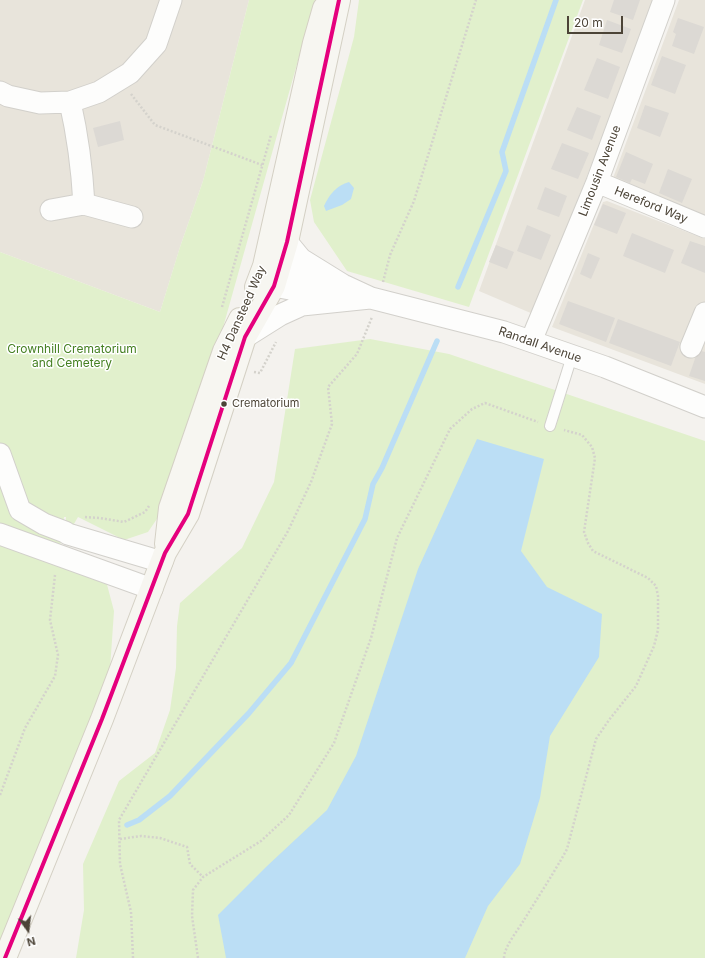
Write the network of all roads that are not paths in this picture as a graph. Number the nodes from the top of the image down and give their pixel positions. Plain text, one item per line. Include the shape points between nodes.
1 (171, 0) edge
2 (327, 0) edge
3 (339, 0) edge
4 (664, 0) edge
5 (0, 92) edge
6 (70, 102) junction
7 (597, 182) junction
8 (84, 204) junction
9 (50, 210) dead end
10 (132, 217) dead end
11 (705, 227) edge
12 (287, 242) junction
13 (269, 276) junction
14 (344, 292) junction
15 (705, 313) edge
16 (245, 337) junction
17 (531, 341) junction
18 (692, 347) dead end
19 (572, 356) junction
20 (705, 407) edge
21 (550, 426) road end
22 (0, 454) edge
23 (0, 534) edge
24 (163, 557) junction
25 (152, 589) junction
26 (5, 958) edge

1 - 6 street via 156,44 130,73 99,92
2 - 13 street, H4 Dansteed Way via 314,43
3 - 12 street, H4 Dansteed Way
4 - 7 street, Limousin Avenue
5 - 6 street via 40,103
6 - 8 street via 82,165
7 - 11 street, Hereford Way
7 - 17 street, Limousin Avenue
8 - 9 street
8 - 10 street
12 - 13 street, H4 Dansteed Way
12 - 14 street, Randall Avenue via 301,259
13 - 14 street
13 - 16 street, H4 Dansteed Way
13 - 24 street, H4 Dansteed Way via 221,359 170,508
14 - 16 street via 280,314
14 - 17 street, Randall Avenue via 372,306 504,332
15 - 18 street
16 - 24 street, H4 Dansteed Way via 188,514
17 - 19 street, Randall Avenue
19 - 20 street, Randall Avenue
19 - 21 lane
22 - 24 street via 20,510 68,534
23 - 25 street
24 - 25 street, H4 Dansteed Way
25 - 26 street, H4 Dansteed Way

